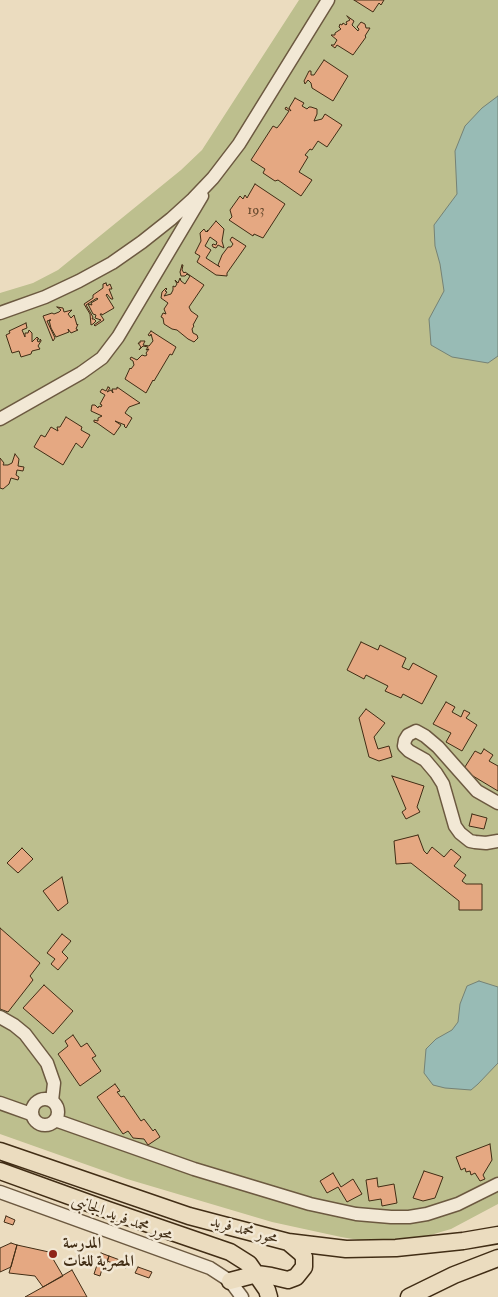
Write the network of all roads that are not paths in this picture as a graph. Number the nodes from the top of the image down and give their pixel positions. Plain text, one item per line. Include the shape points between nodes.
1 (328, 0) edge
2 (213, 178) junction
3 (0, 312) edge
4 (0, 419) edge
5 (498, 803) edge
6 (498, 840) edge
7 (0, 1017) edge
8 (52, 1101) junction
9 (0, 1103) edge
10 (31, 1114) junction
11 (56, 1120) junction
12 (0, 1151) edge
13 (0, 1171) edge
14 (498, 1184) edge
15 (0, 1192) edge
16 (498, 1235) edge
17 (288, 1242) junction
18 (498, 1258) edge
19 (257, 1274) junction
20 (230, 1281) junction
21 (242, 1297) edge
22 (269, 1297) edge
23 (409, 1297) edge

1 - 2 street via 239,144
2 - 3 street via 171,219 112,263 46,297
2 - 4 street via 118,337 102,358
5 - 6 street via 477,791 422,733 413,732 406,737 406,749 425,760 443,784 452,820 460,833 475,842
7 - 8 street via 25,1034 47,1063 54,1082
8 - 10 street via 37,1100
8 - 11 street via 58,1109
9 - 10 street
10 - 11 street via 42,1125
11 - 14 street via 194,1169 310,1204 356,1214 409,1217 427,1214 458,1204
12 - 17 main road, محور محمد فريد via 189,1216
13 - 19 main road, محور محمد فريد via 221,1248 240,1257
15 - 20 street, محور محمد فريد الجانبى via 210,1268
16 - 17 main road, محور محمد فريد via 396,1248 346,1249
17 - 19 main road via 304,1257 299,1275 288,1280
18 - 23 main road
19 - 20 main road
19 - 22 main road, محور محمد فريد
20 - 21 street

